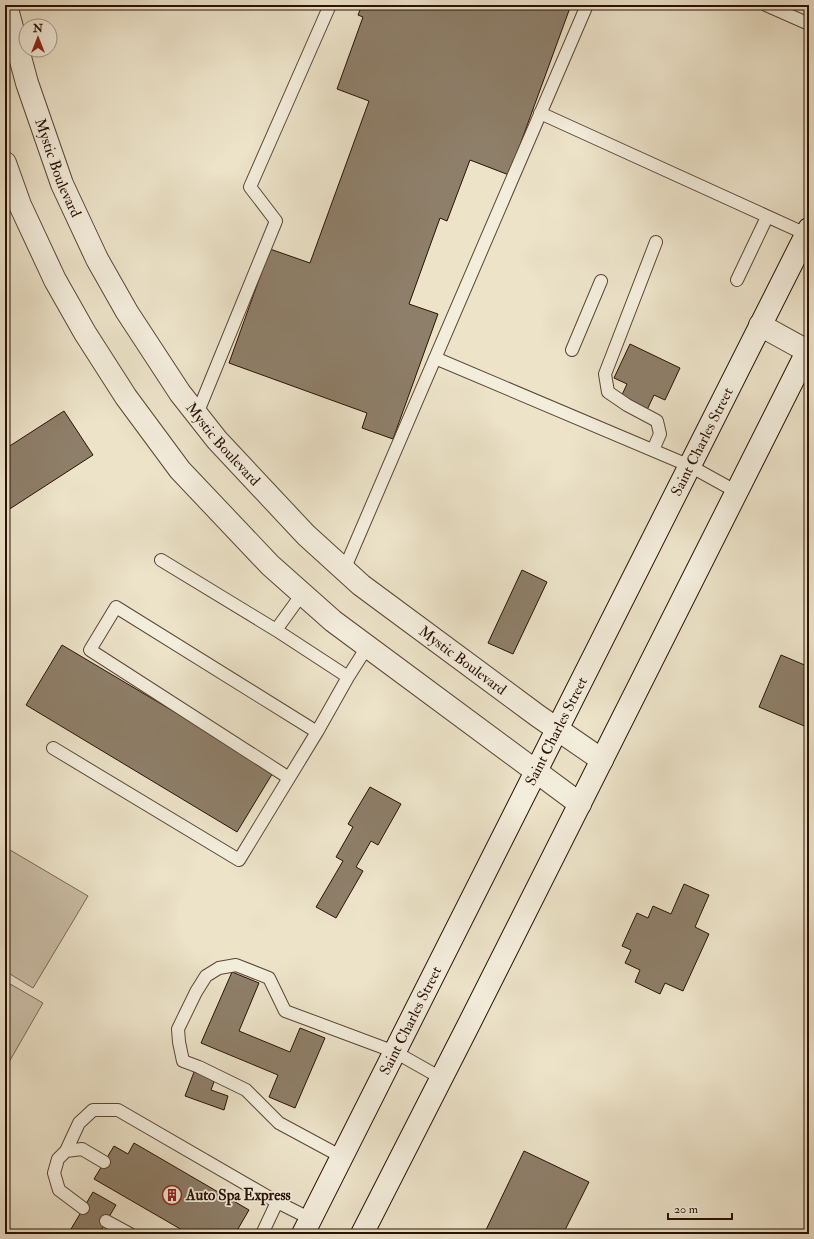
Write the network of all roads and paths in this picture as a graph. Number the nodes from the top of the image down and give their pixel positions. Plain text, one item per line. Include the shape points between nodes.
1 (6, 5) edge
2 (330, 5) edge
3 (587, 5) edge
4 (766, 5) edge
5 (809, 24) edge
6 (540, 113) junction
7 (5, 163) edge
8 (767, 217) junction
9 (808, 232) edge
10 (656, 242) dead end
11 (737, 280) dead end
12 (601, 281) dead end
13 (760, 325) junction
14 (572, 350) dead end
15 (808, 351) edge
16 (435, 358) junction
17 (197, 414) junction
18 (652, 450) junction
19 (690, 466) junction
20 (737, 492) junction
21 (161, 560) dead end
22 (344, 570) junction
23 (302, 594) junction
24 (276, 630) junction
25 (367, 647) junction
26 (348, 677) junction
27 (557, 730) junction
28 (317, 732) junction
29 (53, 748) dead end
30 (602, 760) junction
31 (536, 771) junction
32 (289, 778) junction
33 (580, 804) junction
34 (394, 1052) junction
35 (441, 1078) junction
36 (66, 1150) junction
37 (342, 1157) junction
38 (104, 1162) dead end
39 (277, 1202) junction
40 (83, 1208) dead end
41 (106, 1221) dead end
42 (307, 1227) edge
43 (130, 1234) edge
44 (262, 1234) edge
45 (362, 1234) edge

1 - 17 street, Mystic Boulevard via 27,84 62,184 96,259 127,312 180,393
2 - 17 lane via 250,187 276,221
3 - 6 lane
4 - 5 lane
6 - 8 lane
6 - 16 lane
7 - 23 street via 20,205 55,280 126,397 180,470 270,565
8 - 9 lane
8 - 11 lane
9 - 13 street, Saint Charles Street
10 - 18 lane via 604,374 608,392 657,421 660,434
12 - 14 lane
13 - 15 street
13 - 19 street, Saint Charles Street
15 - 20 street
16 - 18 lane
16 - 22 lane
17 - 22 street, Mystic Boulevard via 217,440 306,535
18 - 19 lane
19 - 20 lane
19 - 27 street, Saint Charles Street
20 - 30 street
21 - 24 lane
22 - 27 street, Mystic Boulevard
23 - 24 lane
23 - 25 street
24 - 26 lane
25 - 26 lane
25 - 31 street
26 - 28 lane
27 - 30 street, Mystic Boulevard
27 - 31 street, Saint Charles Street
28 - 32 lane
28 - 32 lane via 116,607 90,650
29 - 32 lane via 239,860
30 - 33 street
31 - 33 street
31 - 34 street, Saint Charles Street
33 - 35 street
34 - 35 lane
34 - 37 street, Saint Charles Street
34 - 37 lane via 285,1011 269,978 236,965 219,968 206,976 196,992 178,1029 183,1061 199,1066 246,1090 279,1122
35 - 45 street
36 - 38 lane via 82,1149
36 - 39 lane via 79,1122 93,1110 118,1110
36 - 40 lane via 58,1159 54,1172 59,1190
37 - 42 street, Saint Charles Street
39 - 42 lane
39 - 44 lane
41 - 43 lane

